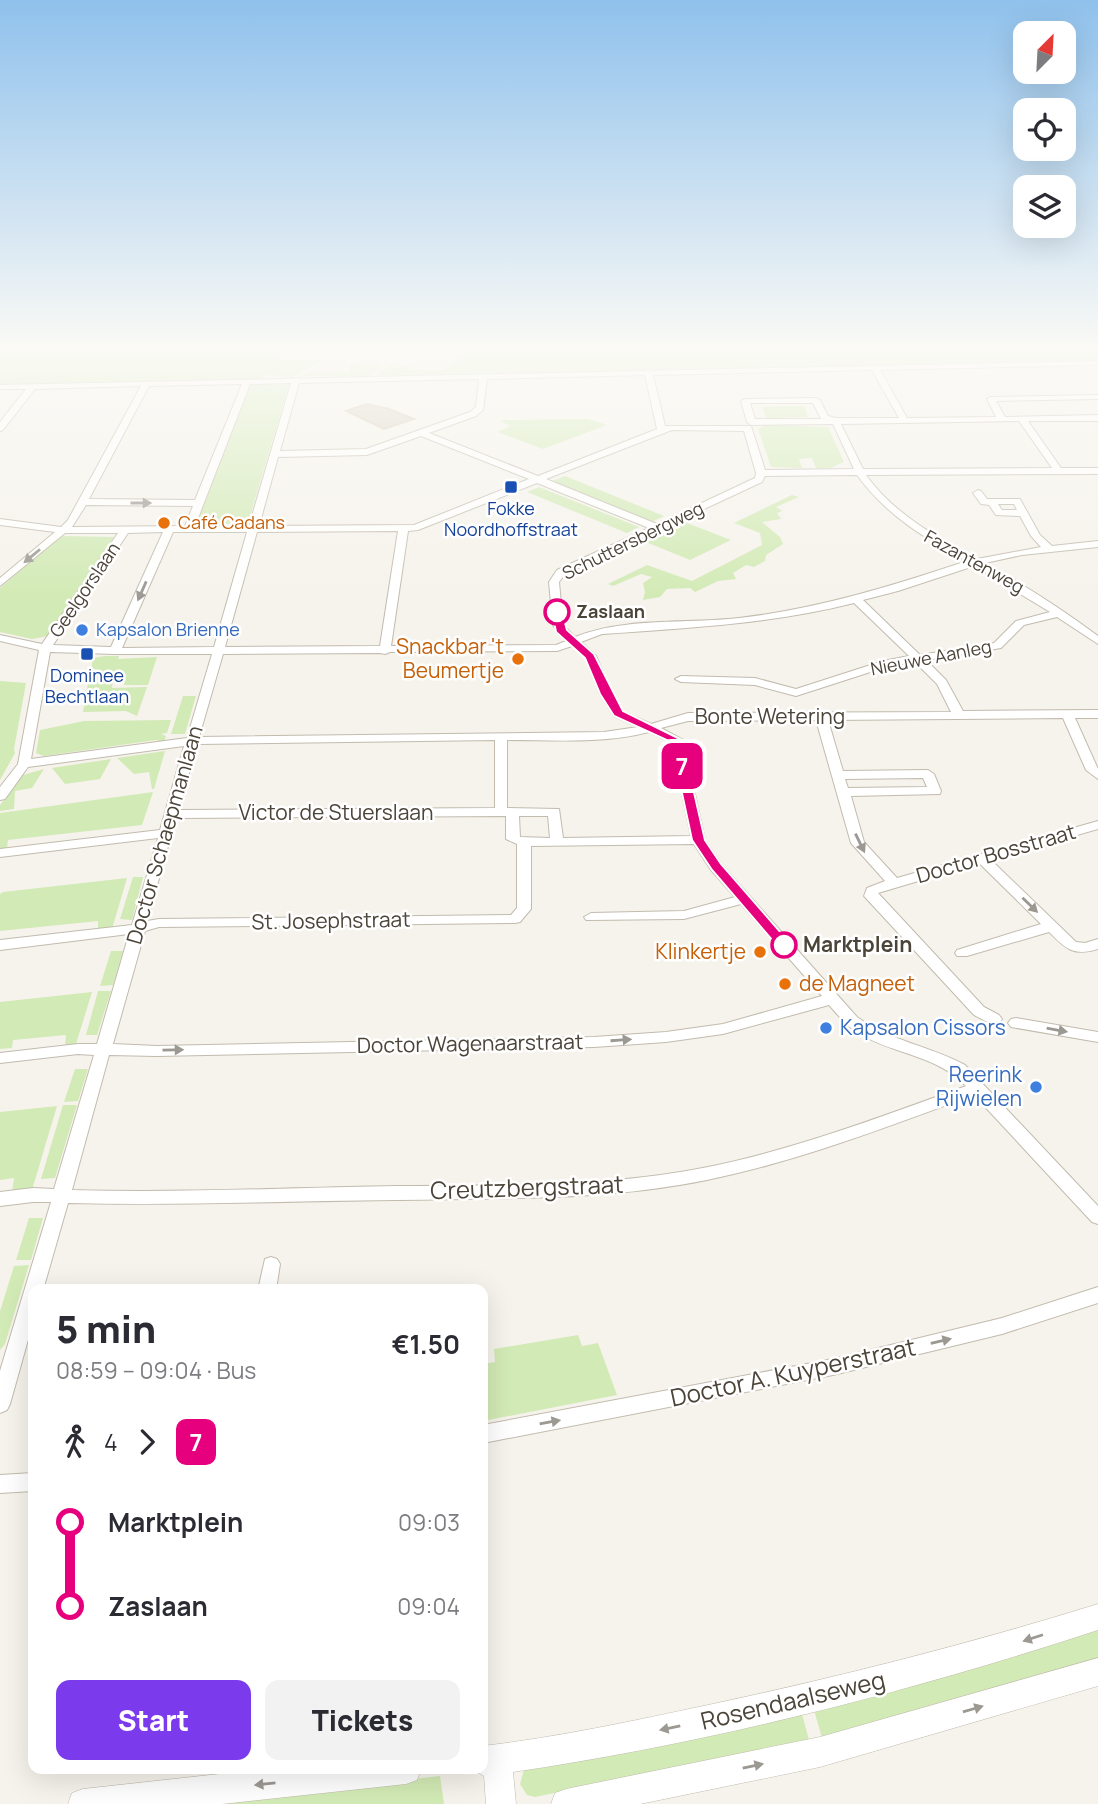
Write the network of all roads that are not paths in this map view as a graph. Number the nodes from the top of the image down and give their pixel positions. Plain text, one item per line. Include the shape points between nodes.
1 (120, 432) edge
2 (227, 432) edge
3 (281, 432) edge
4 (657, 432) edge
5 (751, 432) edge
6 (841, 432) edge
7 (1031, 432) edge
8 (422, 433) joint
9 (275, 454) junction
10 (1058, 471) junction
11 (1098, 471) edge
12 (860, 472) junction
13 (761, 473) junction
14 (539, 481) junction
15 (978, 493) dead end
16 (83, 502) junction
17 (199, 503) junction
18 (0, 522) edge
19 (656, 527) junction
20 (64, 530) junction
21 (253, 530) junction
22 (403, 530) junction
23 (124, 531) junction
24 (169, 531) junction
25 (188, 531) junction
26 (1098, 544) edge
27 (1048, 548) junction
28 (975, 562) junction
29 (0, 583) edge
30 (857, 600) junction
31 (1059, 612) junction
32 (0, 638) edge
33 (573, 640) junction
34 (1098, 641) edge
35 (46, 648) junction
36 (115, 651) junction
37 (385, 651) junction
38 (217, 652) junction
39 (918, 657) junction
40 (681, 679) dead end
41 (796, 694) junction
42 (1098, 714) edge
43 (1068, 715) junction
44 (958, 716) junction
45 (802, 717) junction
46 (821, 717) junction
47 (648, 727) junction
48 (501, 736) junction
49 (192, 741) junction
50 (24, 764) junction
51 (839, 775) junction
52 (1098, 775) edge
53 (3, 789) edge
54 (843, 792) junction
55 (506, 812) junction
56 (171, 814) junction
57 (1098, 825) edge
58 (166, 833) junction
59 (698, 840) junction
60 (524, 842) junction
61 (556, 842) junction
62 (0, 853) edge
63 (981, 858) junction
64 (894, 883) junction
65 (744, 899) junction
66 (591, 918) dead end
67 (1052, 926) junction
68 (140, 927) junction
69 (1098, 944) edge
70 (0, 945) edge
71 (962, 953) dead end
72 (831, 999) junction
73 (994, 1019) dead end
74 (1016, 1023) dead end
75 (1098, 1038) edge
76 (104, 1049) junction
77 (0, 1058) edge
78 (978, 1088) junction
79 (60, 1196) junction
80 (0, 1199) edge
81 (1098, 1217) edge
82 (271, 1265) dead end
83 (36, 1284) edge
84 (268, 1284) edge
85 (1098, 1295) edge
86 (28, 1307) edge
87 (6, 1367) edge
88 (0, 1404) edge
89 (488, 1433) edge
90 (28, 1482) edge
91 (0, 1484) edge
92 (1098, 1617) edge
93 (1098, 1672) edge
94 (490, 1760) edge
95 (360, 1774) edge
96 (83, 1804) edge
97 (501, 1804) edge
98 (566, 1804) edge

1 - 16 street
2 - 17 street
3 - 9 street, Doctor Schaepmanlaan
4 - 14 street
5 - 13 street
6 - 12 street, Fazantenweg
7 - 10 street
8 - 9 street via 367,452
8 - 14 street
9 - 21 street, Doctor Schaepmanlaan
10 - 11 street
10 - 12 street
12 - 13 street
12 - 28 street, Fazantenweg via 890,511
13 - 19 street, Schuttersbergweg via 759,480
14 - 19 street
14 - 22 street via 422,527
15 - 27 street via 999,513 1024,513 1023,518
16 -> 17 street
16 - 20 street
17 - 25 street
18 - 20 street
19 - 33 street, Schuttersbergweg via 561,572 554,582 558,625
20 - 23 street
20 -> 29 street
21 - 22 street
21 - 25 street
21 - 38 street, Doctor Schaepmanlaan
22 - 37 street
23 - 24 street
23 - 35 street, Geelgorslaan
24 - 25 street
24 -> 36 street
26 - 27 street
27 - 28 street
28 - 30 street
28 - 31 street, Fazantenweg
30 - 33 street via 738,621 600,631
30 - 39 street
31 - 34 street, Fazantenweg
31 - 39 street, Nieuwe Aanleg via 1020,622 997,646
32 - 35 street
33 - 37 street via 557,648
33 - 47 street, Schuttersbergweg via 590,656 618,713
35 - 36 street
35 - 50 street
36 - 38 street
37 - 38 street
38 - 49 street, Doctor Schaepmanlaan
39 - 41 street, Nieuwe Aanleg
39 - 44 street via 947,689
40 - 41 street via 741,679
41 - 45 street
42 - 43 street, Bonte Wetering
43 - 44 street, Bonte Wetering
43 - 52 street
44 - 46 street, Bonte Wetering
45 - 46 street, Bonte Wetering
45 - 47 street, Bonte Wetering via 688,717
46 - 51 street
47 - 48 street, Bonte Wetering via 604,736
47 - 59 street, Schuttersbergweg via 677,740
48 - 49 street, Bonte Wetering
48 - 55 street
49 - 50 street, Bonte Wetering
49 - 56 street, Doctor Schaepmanlaan
50 - 53 street
51 - 54 street
51 - 54 street via 928,774 935,791
54 -> 64 street via 860,848
55 - 56 street, Victor de Stuerslaan
55 - 60 street via 513,839
55 - 61 street, Victor de Stuerslaan via 554,812
56 - 58 street, Doctor Schaepmanlaan
57 - 63 street, Doctor Bosstraat
58 - 62 street
58 - 68 street, Doctor Schaepmanlaan
59 - 61 street
59 - 65 street
60 - 61 street
60 - 68 street, St. Josephstraat via 522,914 515,919 159,923
63 - 64 street, Doctor Bosstraat
63 -> 67 street
64 - 73 street via 873,889 872,896 979,1011
65 - 66 street via 684,915
65 - 72 street
67 - 69 street via 1072,946
67 - 71 street
68 - 70 street, St. Josephstraat
68 - 76 street, Doctor Schaepmanlaan
76 -> 72 street, Doctor Wagenaarstraat via 594,1042 723,1029
72 - 78 street via 865,1032 949,1063
74 -> 75 street
76 - 77 street, Doctor Wagenaarstraat
76 - 79 street, Doctor Schaepmanlaan
78 - 79 street, Creutzbergstraat via 793,1152 648,1183 486,1191
78 - 81 street
79 - 80 street, Creutzbergstraat
79 - 83 street, Doctor Schaepmanlaan
82 - 84 street
89 -> 85 street, Doctor A. Kuyperstraat via 833,1367 1002,1326
86 - 87 street, Doctor Schaepmanlaan
87 - 88 street, Doctor Schaepmanlaan
90 - 91 street
92 -> 94 street, Rosendaalseweg via 937,1667 804,1700
98 -> 93 street via 820,1752
94 - 97 street
95 -> 96 street

